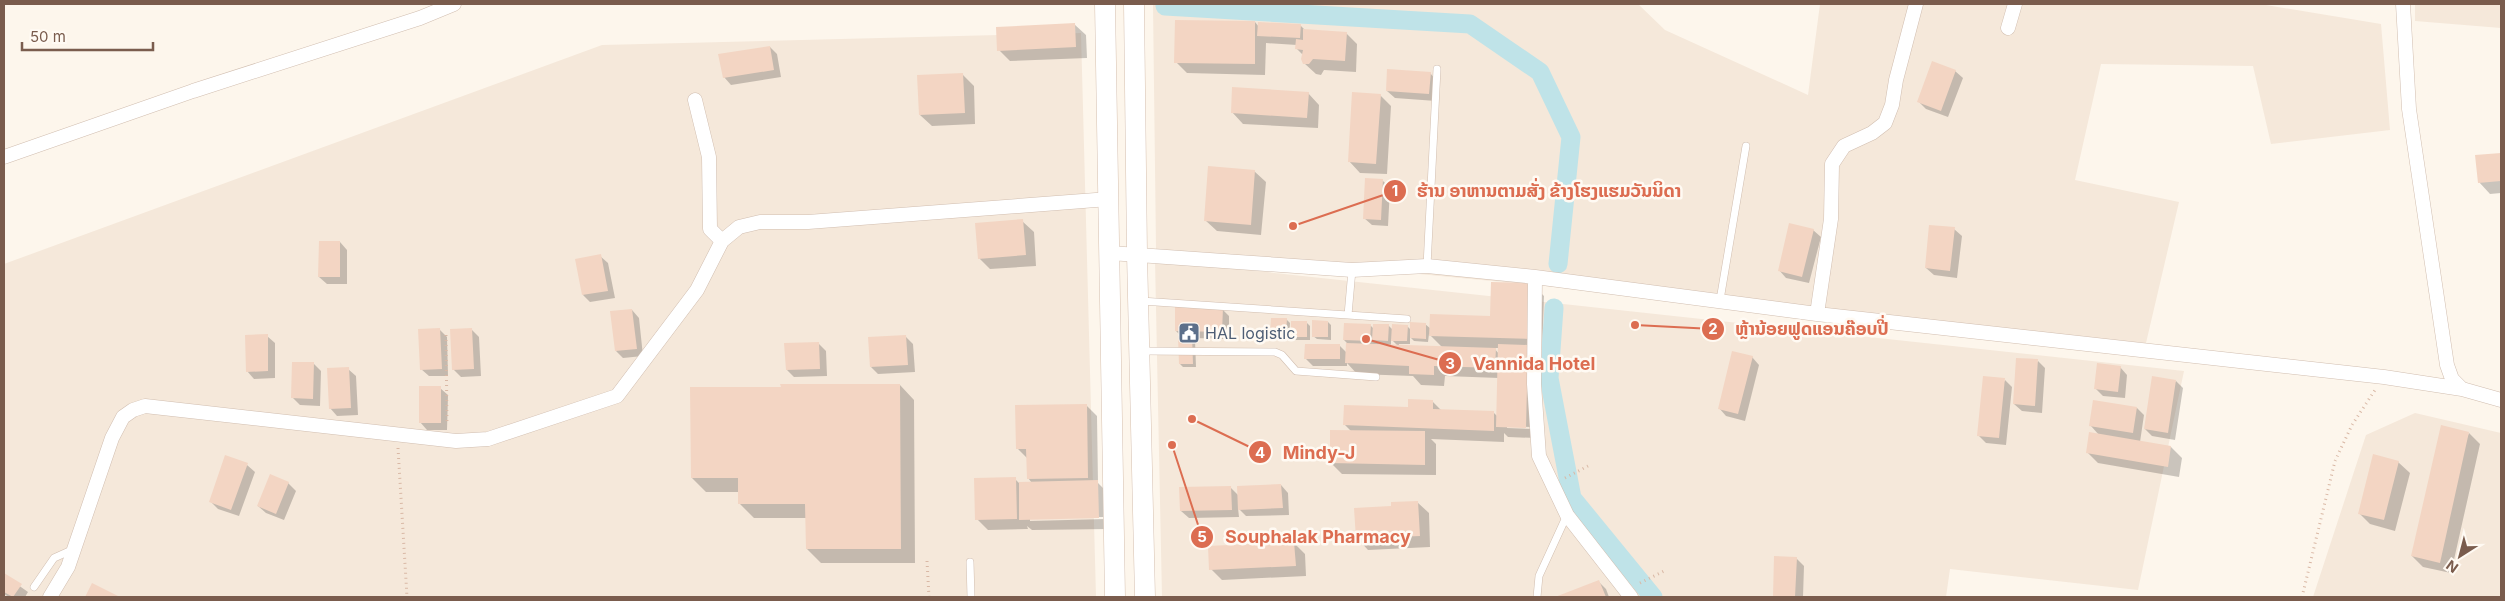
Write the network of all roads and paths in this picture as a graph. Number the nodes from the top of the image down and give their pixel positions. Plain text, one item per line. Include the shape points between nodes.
1 (454, 4) edge
2 (1105, 4) edge
3 (1134, 4) edge
4 (1916, 4) edge
5 (2016, 4) edge
6 (2403, 4) edge
7 (2008, 28) dead end
8 (1438, 69) dead end
9 (695, 100) dead end
10 (1746, 146) dead end
11 (4, 157) edge
12 (1109, 199) junction
13 (722, 241) junction
14 (1110, 253) junction
15 (1136, 254) junction
16 (1427, 266) junction
17 (1352, 270) junction
18 (1535, 277) junction
19 (1720, 300) junction
20 (1138, 301) junction
21 (1817, 314) junction
22 (1348, 315) junction
23 (1407, 319) dead end
24 (446, 335) dead end
25 (1139, 351) junction
26 (1376, 377) dead end
27 (2384, 377) junction
28 (2462, 389) junction
29 (2501, 400) edge
30 (397, 434) junction
31 (447, 440) junction
32 (1588, 466) dead end
33 (1551, 485) junction
34 (1567, 515) junction
35 (74, 549) junction
36 (927, 561) dead end
37 (970, 562) dead end
38 (1664, 571) dead end
39 (34, 587) dead end
40 (1628, 594) edge
41 (50, 597) edge
42 (407, 597) edge
43 (929, 597) edge
44 (971, 597) edge
45 (1116, 597) edge
46 (1145, 597) edge
47 (1537, 597) edge
48 (2302, 597) edge

1 - 11 street
2 - 12 main road
3 - 15 main road
4 - 21 street via 1892,105 1884,122 1872,134 1844,146 1832,164 1831,219
5 - 7 street
6 - 28 street via 2409,109 2446,355 2452,379
8 - 16 lane
9 - 13 street via 709,157 710,229
10 - 19 lane
12 - 13 street via 808,222 760,222 739,227
12 - 14 main road
13 - 31 street via 697,290 617,396 488,439
14 - 15 street
14 - 45 main road
15 - 17 street
15 - 20 main road
16 - 17 street
16 - 18 street
17 - 22 lane
18 - 19 street
18 - 33 street via 1534,384 1539,456
19 - 21 street
20 - 22 lane
20 - 25 main road
21 - 27 street
22 - 23 lane
24 - 31 path
25 - 26 lane via 1275,352 1296,371
25 - 46 main road
27 - 28 street
27 - 48 path via 2352,425 2335,461
28 - 29 street
30 - 31 street
30 - 35 street via 145,406 123,417 112,438
30 - 42 path
32 - 33 path
33 - 34 street
34 - 40 street
34 - 47 lane via 1539,576
35 - 39 lane via 54,558
35 - 41 street via 68,567
36 - 43 path
37 - 44 lane
38 - 40 path

